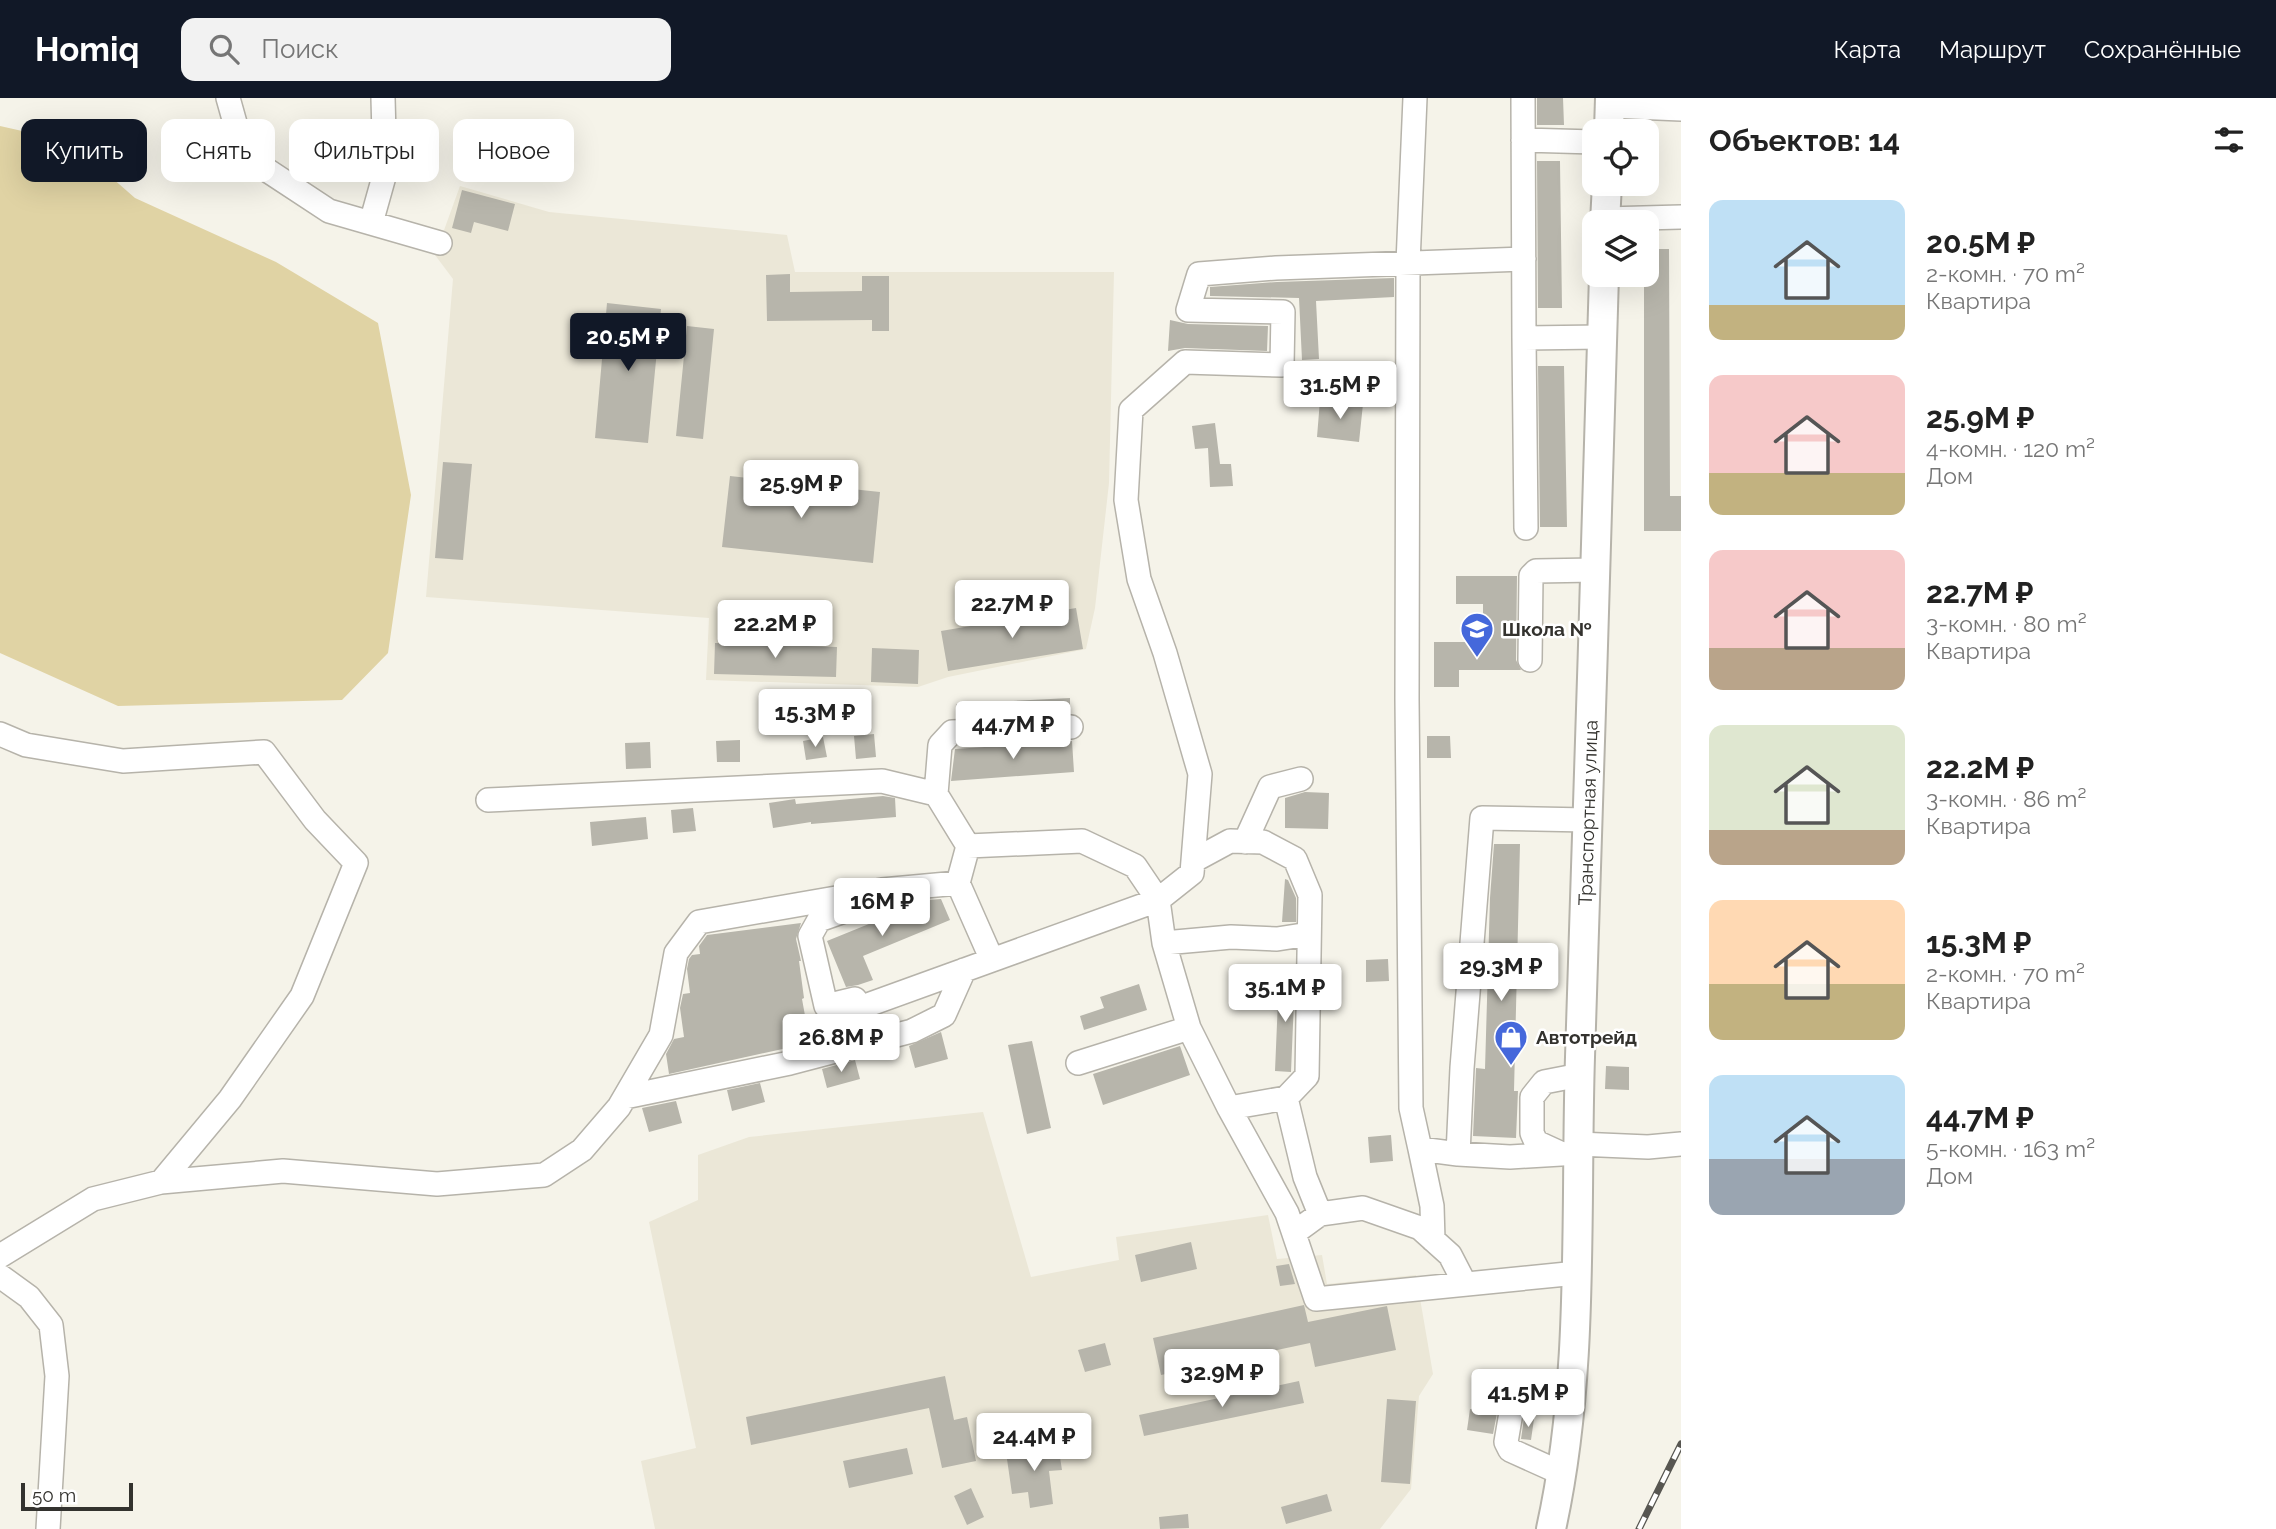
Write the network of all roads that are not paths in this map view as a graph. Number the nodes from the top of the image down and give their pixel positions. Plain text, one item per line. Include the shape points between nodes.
1 (228, 98) edge
2 (383, 98) edge
3 (1415, 98) edge
4 (1522, 98) edge
5 (1681, 109) edge
6 (1610, 112) edge
7 (1523, 140) junction
8 (1582, 142) edge
9 (1681, 217) edge
10 (1659, 218) edge
11 (371, 223) junction
12 (440, 243) dead end
13 (1524, 259) junction
14 (1408, 262) junction
15 (1604, 287) edge
16 (1602, 337) junction
17 (1524, 338) junction
18 (1526, 528) dead end
19 (1595, 570) junction
20 (1530, 660) dead end
21 (1071, 727) dead end
22 (0, 734) edge
23 (1301, 779) dead end
24 (936, 794) junction
25 (488, 800) dead end
26 (1587, 820) junction
27 (1245, 842) junction
28 (968, 846) junction
29 (1193, 861) junction
30 (958, 883) junction
31 (914, 887) junction
32 (1158, 900) junction
33 (1309, 934) junction
34 (1164, 943) junction
35 (988, 953) junction
36 (964, 970) junction
37 (840, 1015) dead end
38 (1189, 1028) junction
39 (1078, 1063) dead end
40 (1580, 1075) junction
41 (625, 1097) junction
42 (1286, 1098) junction
43 (1229, 1108) junction
44 (1681, 1144) edge
45 (1420, 1149) junction
46 (1573, 1150) junction
47 (1458, 1154) junction
48 (161, 1182) junction
49 (1320, 1214) junction
50 (1294, 1233) junction
51 (1433, 1240) junction
52 (0, 1256) edge
53 (1577, 1273) junction
54 (0, 1276) edge
55 (1465, 1284) junction
56 (1571, 1387) junction
57 (1562, 1473) junction
58 (48, 1529) edge
59 (1551, 1529) edge

1 - 11 street via 244,155 329,211
2 - 11 street via 385,173
3 - 14 street
4 - 7 street
5 - 6 street
7 - 8 street
7 - 13 street
9 - 10 street
11 - 12 street
13 - 14 street
13 - 17 street
14 - 29 street via 1199,274 1188,310 1283,312 1282,365 1185,362 1131,410 1126,500 1139,579 1200,774
14 - 45 street via 1411,1108
15 - 16 main road, Транспортная улица
16 - 17 street
16 - 19 main road, Транспортная улица
17 - 18 street
19 - 20 street via 1536,571 1531,576
19 - 26 main road, Транспортная улица
21 - 24 street via 952,732 940,745
22 - 48 street via 26,745 123,761 264,752 315,820 356,863 302,996 230,1099
23 - 27 street via 1270,787
24 - 25 street via 882,781
24 - 28 street
26 - 40 main road, Транспортная улица
26 - 47 street via 1482,818
27 - 29 street via 1230,841
27 - 33 street via 1263,842 1295,859 1310,895
28 - 30 street
28 - 32 street via 1082,841 1135,866
29 - 32 street via 1192,873
30 - 31 street
30 - 35 street
31 - 35 street via 818,920 810,936 826,1006
31 - 41 street via 699,922 676,953 660,1035
32 - 34 street
32 - 35 street
33 - 34 street
33 - 42 street via 1307,1076
34 - 38 street
35 - 36 street
36 - 37 street
36 - 41 street via 944,1015 912,1031 790,1063
38 - 39 street
38 - 43 street
40 - 46 main road, Транспортная улица
40 - 46 street via 1544,1082 1532,1097 1536,1142
41 - 48 street via 582,1150 544,1175 437,1184 284,1171
42 - 43 street
42 - 49 street via 1305,1177
43 - 50 street
44 - 46 street
45 - 47 street
45 - 51 street via 1432,1206
46 - 47 street via 1510,1157
46 - 53 main road, Транспортная улица
48 - 52 street via 93,1199
49 - 50 street
49 - 51 street via 1363,1208 1420,1228
50 - 55 street via 1316,1299
51 - 55 street via 1450,1255
53 - 55 street
53 - 56 main road, Транспортная улица
54 - 58 street via 29,1297 51,1325 57,1376
56 - 57 main road, Транспортная улица
56 - 57 street via 1520,1395 1513,1401 1506,1442 1510,1450
57 - 59 main road, Транспортная улица

